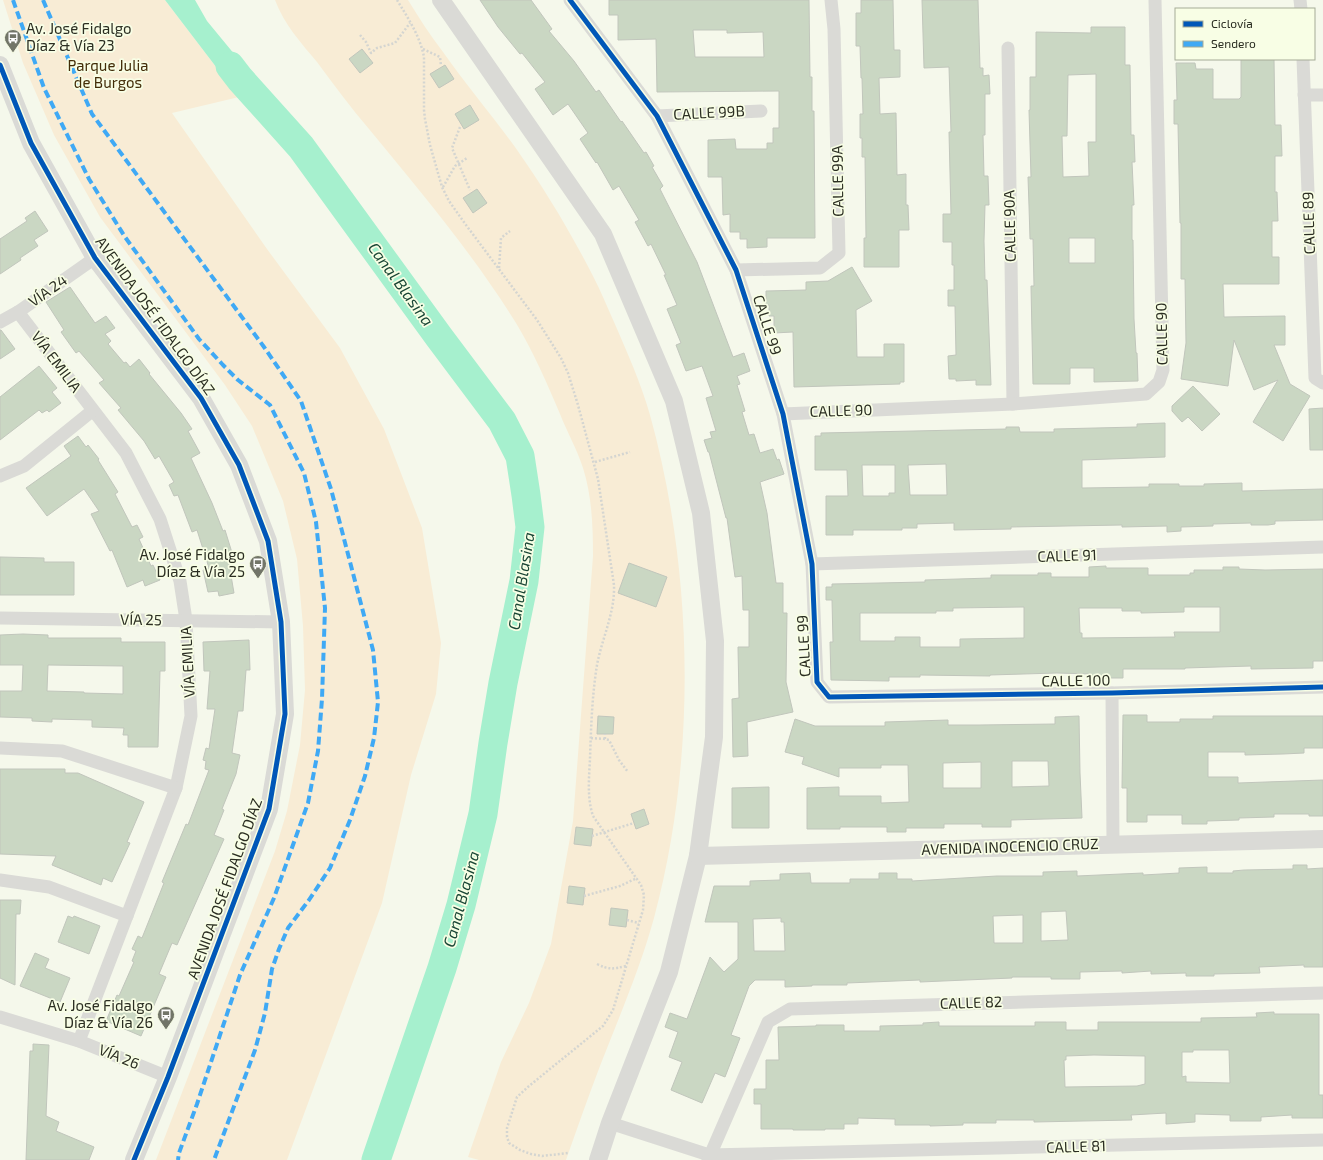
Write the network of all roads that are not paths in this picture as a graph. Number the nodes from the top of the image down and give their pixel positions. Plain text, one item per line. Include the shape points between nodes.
1 (441, 0) edge
2 (570, 0) edge
3 (831, 0) edge
4 (1155, 0) edge
5 (1008, 48) dead end
6 (1303, 60) edge
7 (0, 65) edge
8 (1304, 95) junction
9 (1323, 95) edge
10 (761, 110) dead end
11 (657, 116) junction
12 (95, 258) junction
13 (736, 270) junction
14 (18, 312) junction
15 (0, 322) edge
16 (1323, 383) edge
17 (1013, 404) junction
18 (92, 411) junction
19 (783, 414) junction
20 (0, 476) edge
21 (1323, 547) edge
22 (812, 564) junction
23 (0, 618) edge
24 (186, 620) junction
25 (281, 622) junction
26 (1323, 687) edge
27 (1112, 692) junction
28 (830, 696) joint
29 (0, 748) edge
30 (176, 788) junction
31 (1323, 839) edge
32 (1113, 844) junction
33 (698, 856) junction
34 (0, 880) edge
35 (127, 916) junction
36 (1323, 993) edge
37 (0, 1018) edge
38 (80, 1041) junction
39 (168, 1077) junction
40 (610, 1123) junction
41 (1323, 1140) edge
42 (709, 1158) edge
43 (134, 1160) edge
44 (598, 1160) edge

1 - 33 street via 603,234 674,401 701,513 715,641 714,737
2 - 11 street, CALLE 99
3 - 13 street, CALLE 99A via 834,29 839,253 820,268
4 - 17 street, CALLE 90 via 1163,370 1159,382 1146,394
5 - 17 street, CALLE 90A
6 - 8 street, CALLE 89
7 - 12 street, AVENIDA JOSÉ FIDALGO DÍAZ via 31,143
8 - 9 street
8 - 16 street, CALLE 89 via 1315,378
10 - 11 street, CALLE 99B
11 - 13 street, CALLE 99
12 - 14 street, VÍA 24
12 - 25 street, AVENIDA JOSÉ FIDALGO DÍAZ via 201,398 239,465 268,541
13 - 19 street, CALLE 99
14 - 15 street, VÍA 24
14 - 18 street, VÍA EMILIA
17 - 19 street, CALLE 90
18 - 20 street via 24,466
18 - 24 street, VÍA EMILIA via 126,453 160,520 180,581
19 - 22 street, CALLE 99
21 - 22 street, CALLE 91
22 - 28 street, CALLE 99 via 817,682
23 - 24 street, VÍA 25
24 - 25 street, VÍA 25
24 - 30 street, VÍA EMILIA via 190,716
25 - 39 street, AVENIDA JOSÉ FIDALGO DÍAZ via 285,714 269,809
26 - 27 street, CALLE 100
27 - 28 street, CALLE 100
27 - 32 street, CALLE 100
29 - 30 street via 62,751
30 - 35 street, VÍA EMILIA
31 - 32 street, AVENIDA INOCENCIO CRUZ
32 - 33 street, AVENIDA INOCENCIO CRUZ
33 - 40 street via 669,972
34 - 35 street via 49,887
35 - 38 street, VÍA EMILIA
36 - 42 street, CALLE 82 via 790,1009 768,1022
37 - 38 street, VÍA 26
38 - 39 street, VÍA 26
39 - 43 street, AVENIDA JOSÉ FIDALGO DÍAZ
40 - 42 street, CALLE 81
40 - 44 street
41 - 42 street, CALLE 81

